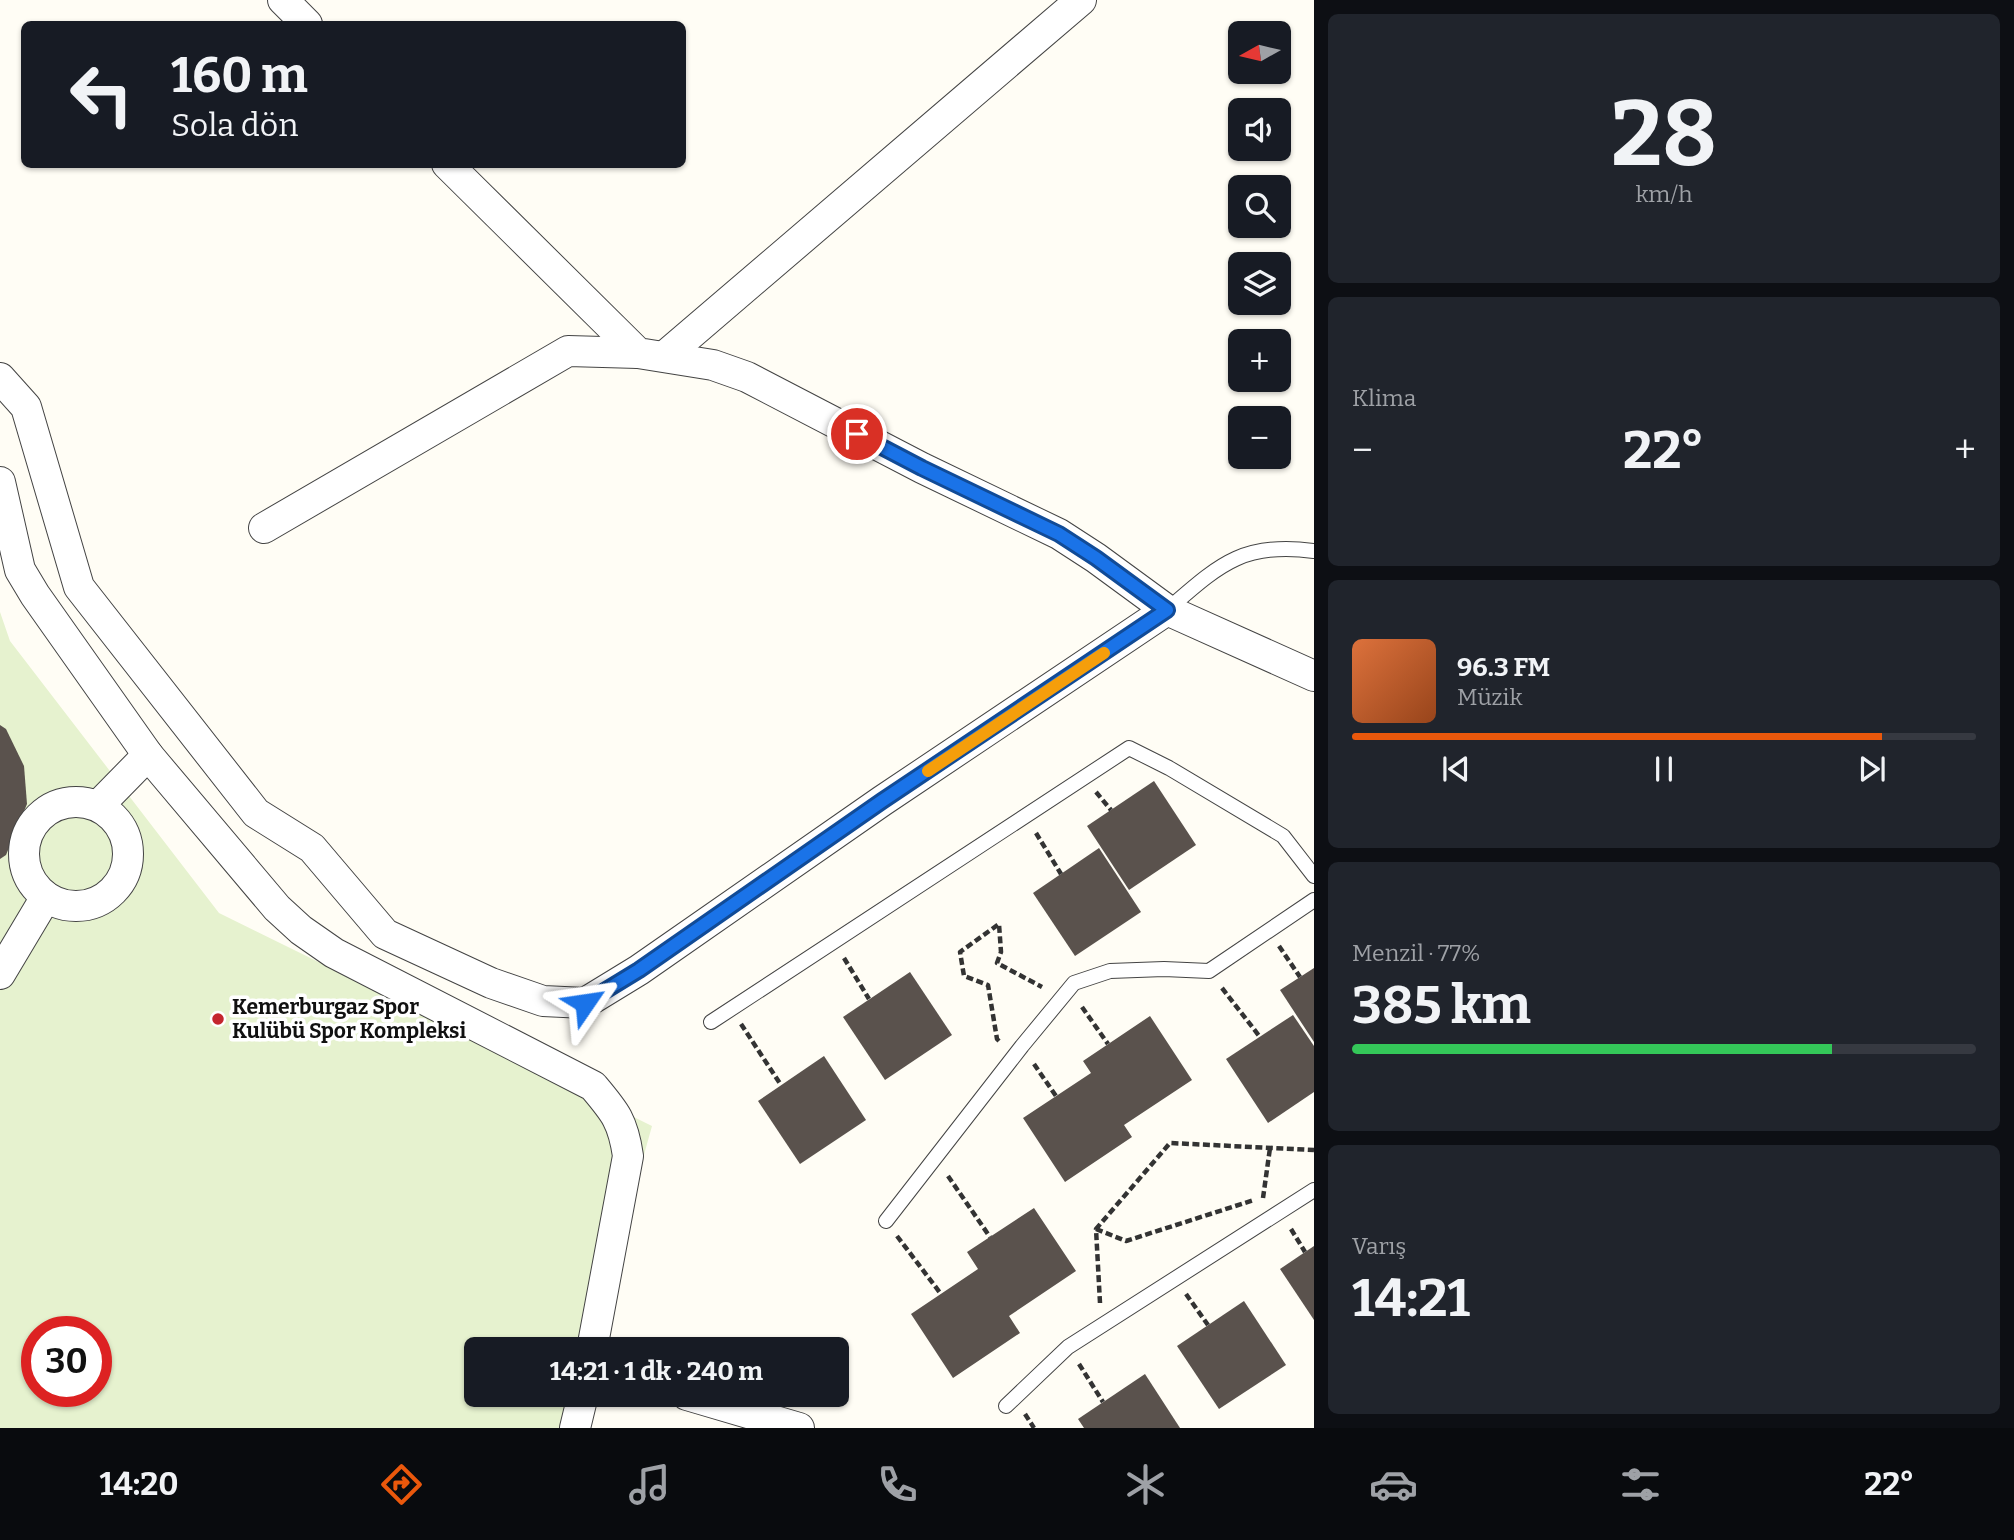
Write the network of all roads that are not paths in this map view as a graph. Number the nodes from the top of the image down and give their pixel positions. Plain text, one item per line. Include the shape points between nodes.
1 (283, 0) edge
2 (1081, 0) edge
3 (304, 21) edge
4 (451, 168) edge
5 (651, 355) junction
6 (0, 378) edge
7 (0, 482) edge
8 (264, 528) dead end
9 (1314, 551) edge
10 (1167, 610) junction
11 (1314, 676) edge
12 (148, 755) junction
13 (98, 806) junction
14 (1314, 876) edge
15 (46, 897) junction
16 (1314, 900) edge
17 (0, 974) edge
18 (711, 1022) dead end
19 (1314, 1190) edge
20 (886, 1222) road end
21 (594, 1337) edge
22 (1006, 1406) dead end
23 (580, 1407) edge
24 (728, 1407) edge
25 (575, 1428) edge
26 (799, 1428) edge

1 - 3 street
2 - 5 street
4 - 5 street
5 - 8 street via 568,351
5 - 10 street via 713,365 747,377 1059,534
6 - 10 street via 26,407 79,587 256,813 312,848 384,934 491,983 543,1001 585,1003
7 - 12 street via 20,570
9 - 10 lane via 1256,551 1225,563
10 - 11 street
12 - 13 street
12 - 21 street via 277,908 301,930 334,953 593,1086 616,1113 628,1156
13 - 15 street via 64,803 48,809 27,835 26,869
13 - 15 street via 112,816 125,838 127,863 121,880 96,902 79,906
14 - 18 lane via 1283,836 1129,748
15 - 17 street
16 - 20 lane via 1209,971 1110,971 1074,983
19 - 22 lane via 1068,1347
23 - 25 street
24 - 26 street

